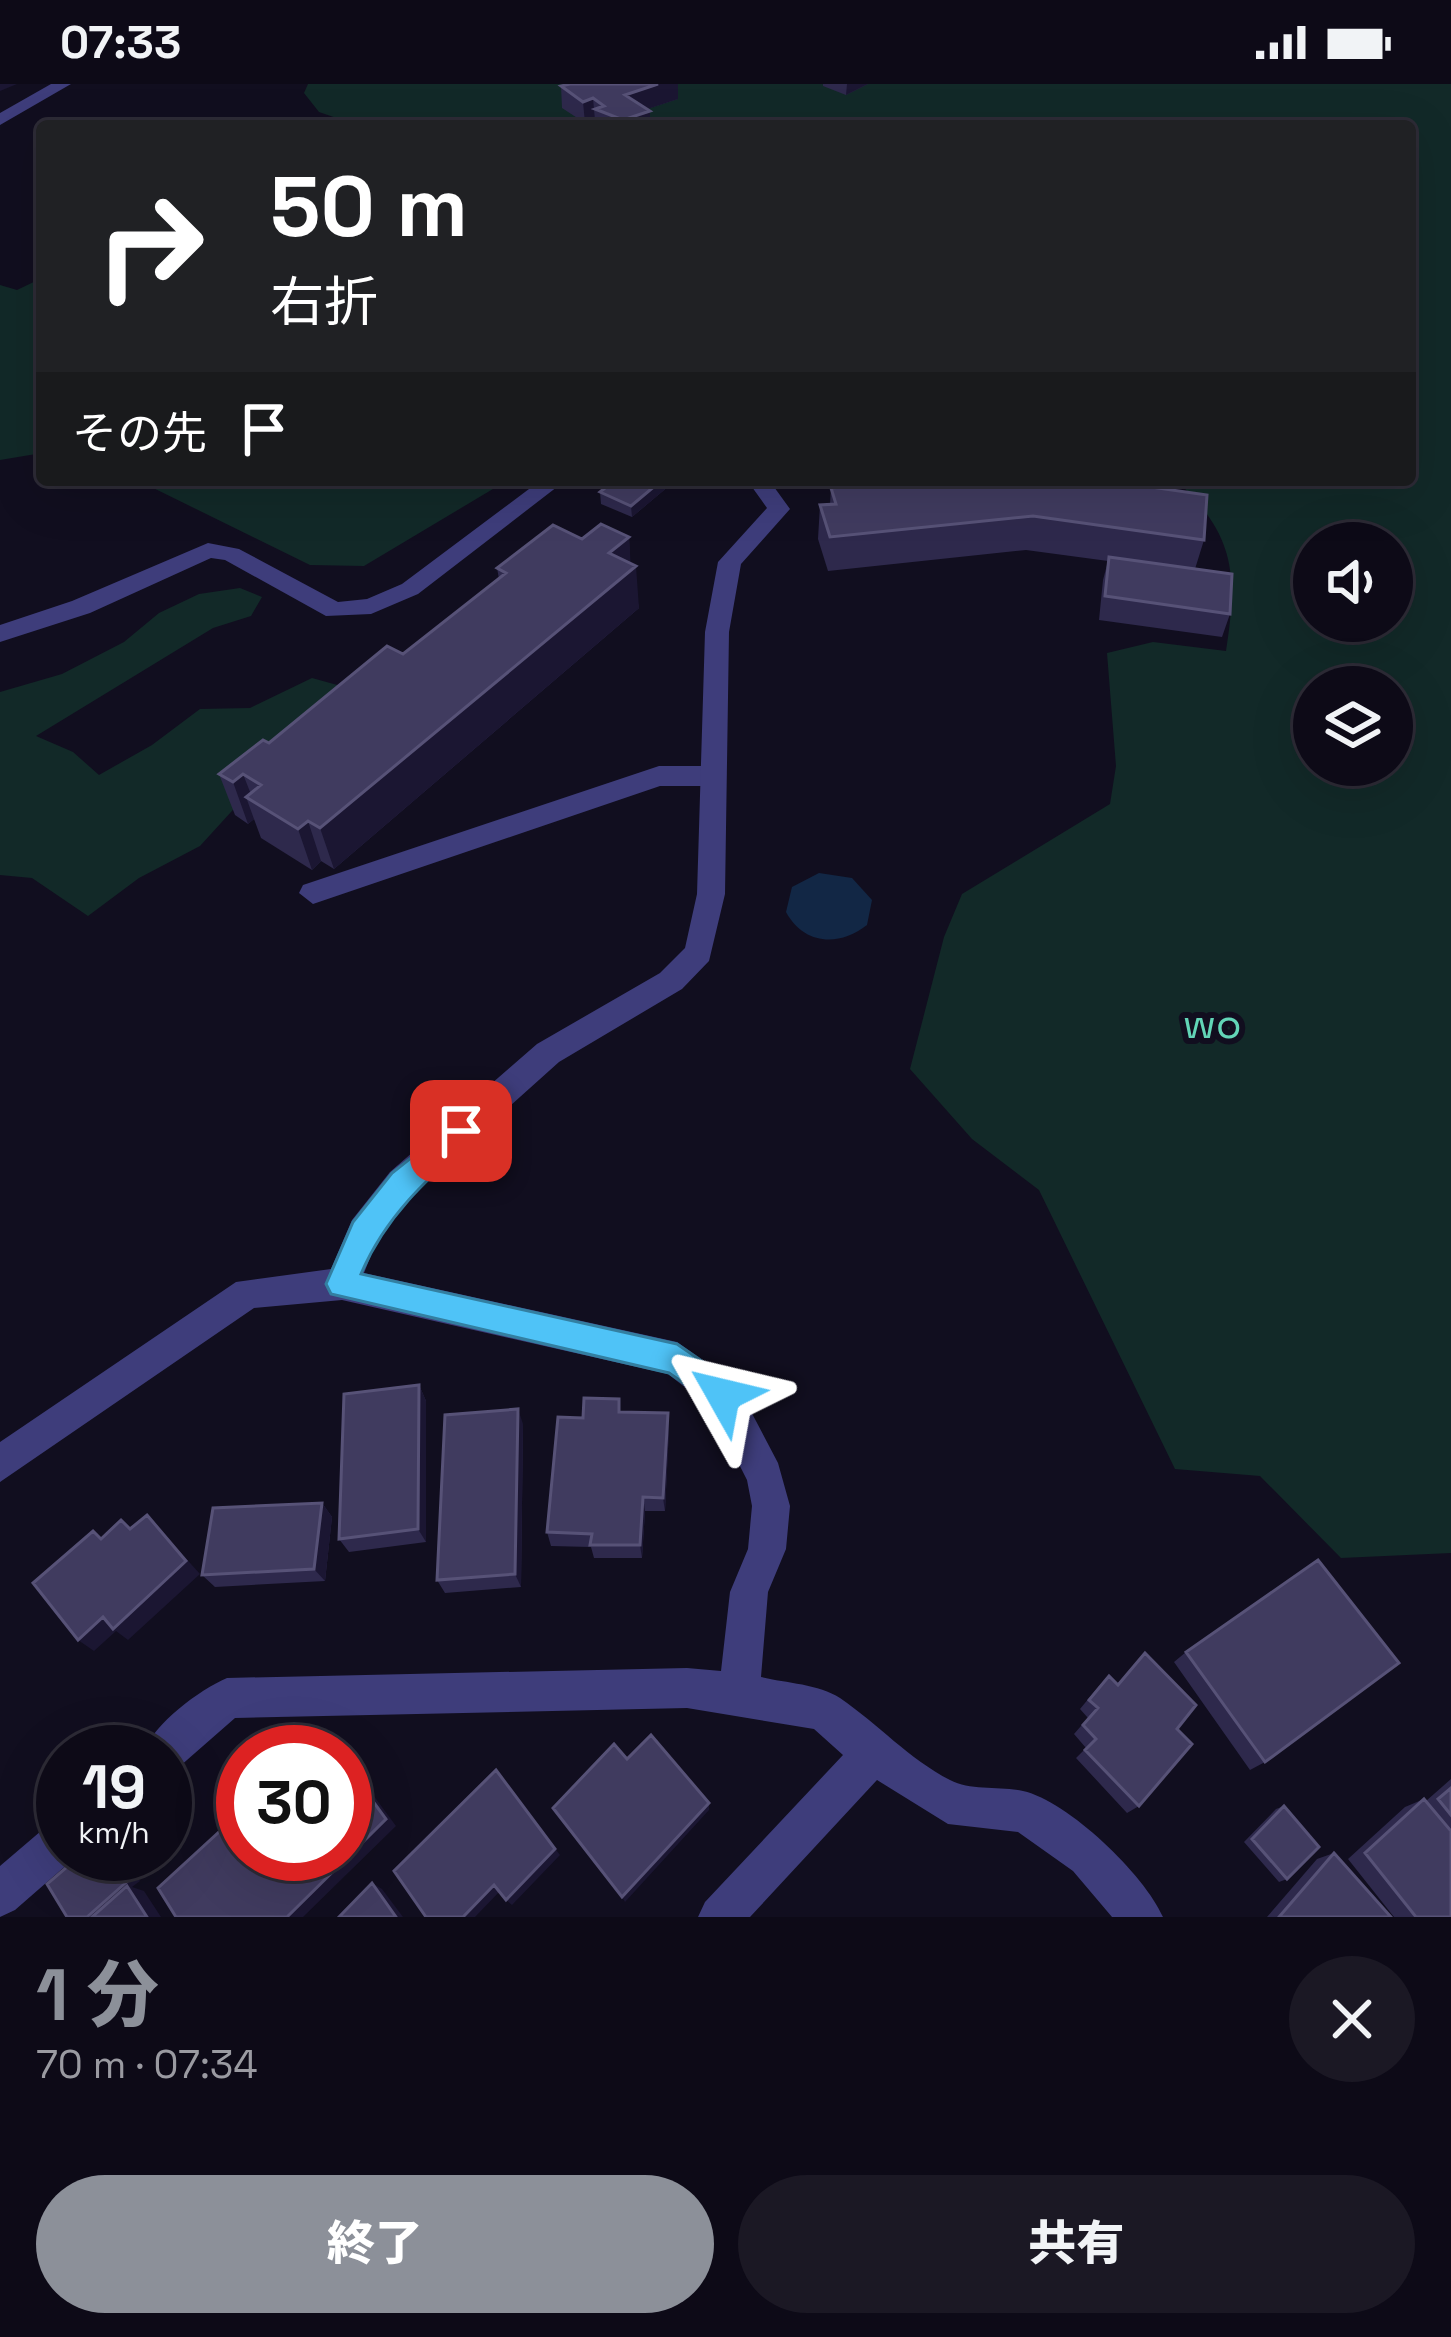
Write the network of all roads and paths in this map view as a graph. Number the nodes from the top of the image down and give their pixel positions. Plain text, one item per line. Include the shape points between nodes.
1 (63, 84) edge
2 (0, 121) edge
3 (547, 486) edge
4 (762, 486) edge
5 (0, 634) edge
6 (712, 776) junction
7 (313, 893) dead end
8 (342, 1284) junction
9 (0, 1464) edge
10 (739, 1693) junction
11 (192, 1728) edge
12 (873, 1754) junction
13 (36, 1864) edge
14 (0, 1895) edge
15 (720, 1917) edge
16 (1142, 1917) edge

1 - 2 street
3 - 5 street via 410,589 370,605 335,610 231,554 208,550
4 - 6 street via 779,509 730,562 717,632
6 - 7 street via 659,776
6 - 8 street via 711,894 699,953 671,981 548,1053 402,1183 364,1231
8 - 9 street via 248,1293
8 - 10 street via 677,1360 723,1395 765,1476 771,1506 767,1550 749,1592
10 - 11 street via 227,1698
10 - 12 street via 824,1712
12 - 15 street
12 - 16 street via 948,1803 1025,1812 1088,1856
13 - 14 street

